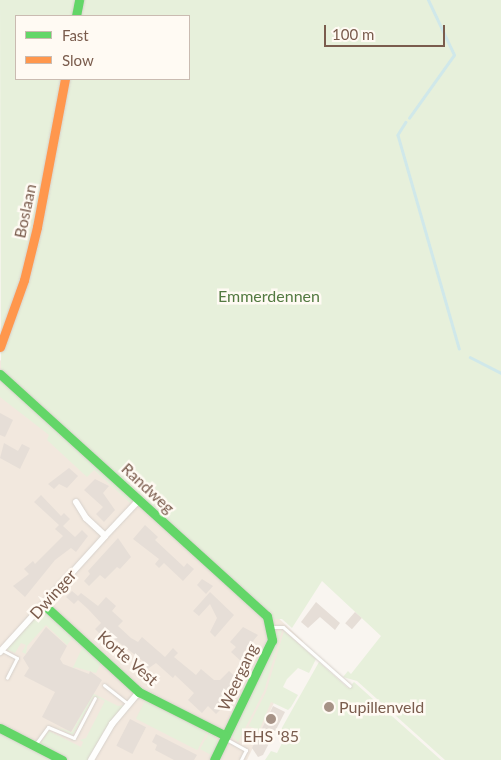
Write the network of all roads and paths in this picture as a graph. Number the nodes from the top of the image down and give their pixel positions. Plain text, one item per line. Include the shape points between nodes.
1 (79, 0) edge
2 (76, 15) edge
3 (65, 80) edge
4 (0, 346) edge
5 (0, 374) edge
6 (139, 500) junction
7 (76, 502) dead end
8 (105, 536) junction
9 (44, 605) junction
10 (271, 626) junction
11 (1, 651) edge
12 (7, 678) dead end
13 (104, 684) dead end
14 (350, 686) dead end
15 (140, 692) junction
16 (96, 698) dead end
17 (129, 704) junction
18 (0, 728) edge
19 (226, 738) junction
20 (34, 746) junction
21 (62, 760) edge
22 (92, 760) edge
23 (214, 760) edge
24 (241, 760) edge

1 - 2 street
3 - 4 street, Boslaan via 38,227 24,280
5 - 6 street, Randweg
6 - 8 street, Dwinger
6 - 10 street, Randweg via 264,612
7 - 8 street via 86,518
8 - 9 street, Dwinger
9 - 11 street, Dwinger
9 - 15 street, Korte Vest
10 - 14 lane via 283,627
10 - 19 street, Weergang via 272,640
11 - 12 lane via 17,658
13 - 17 lane
15 - 17 street
15 - 19 street, Korte Vest
16 - 20 lane via 74,738 48,727 42,730
17 - 22 street via 102,738
18 - 20 street
19 - 23 street, Weergang
19 - 24 lane via 246,750
20 - 21 street

